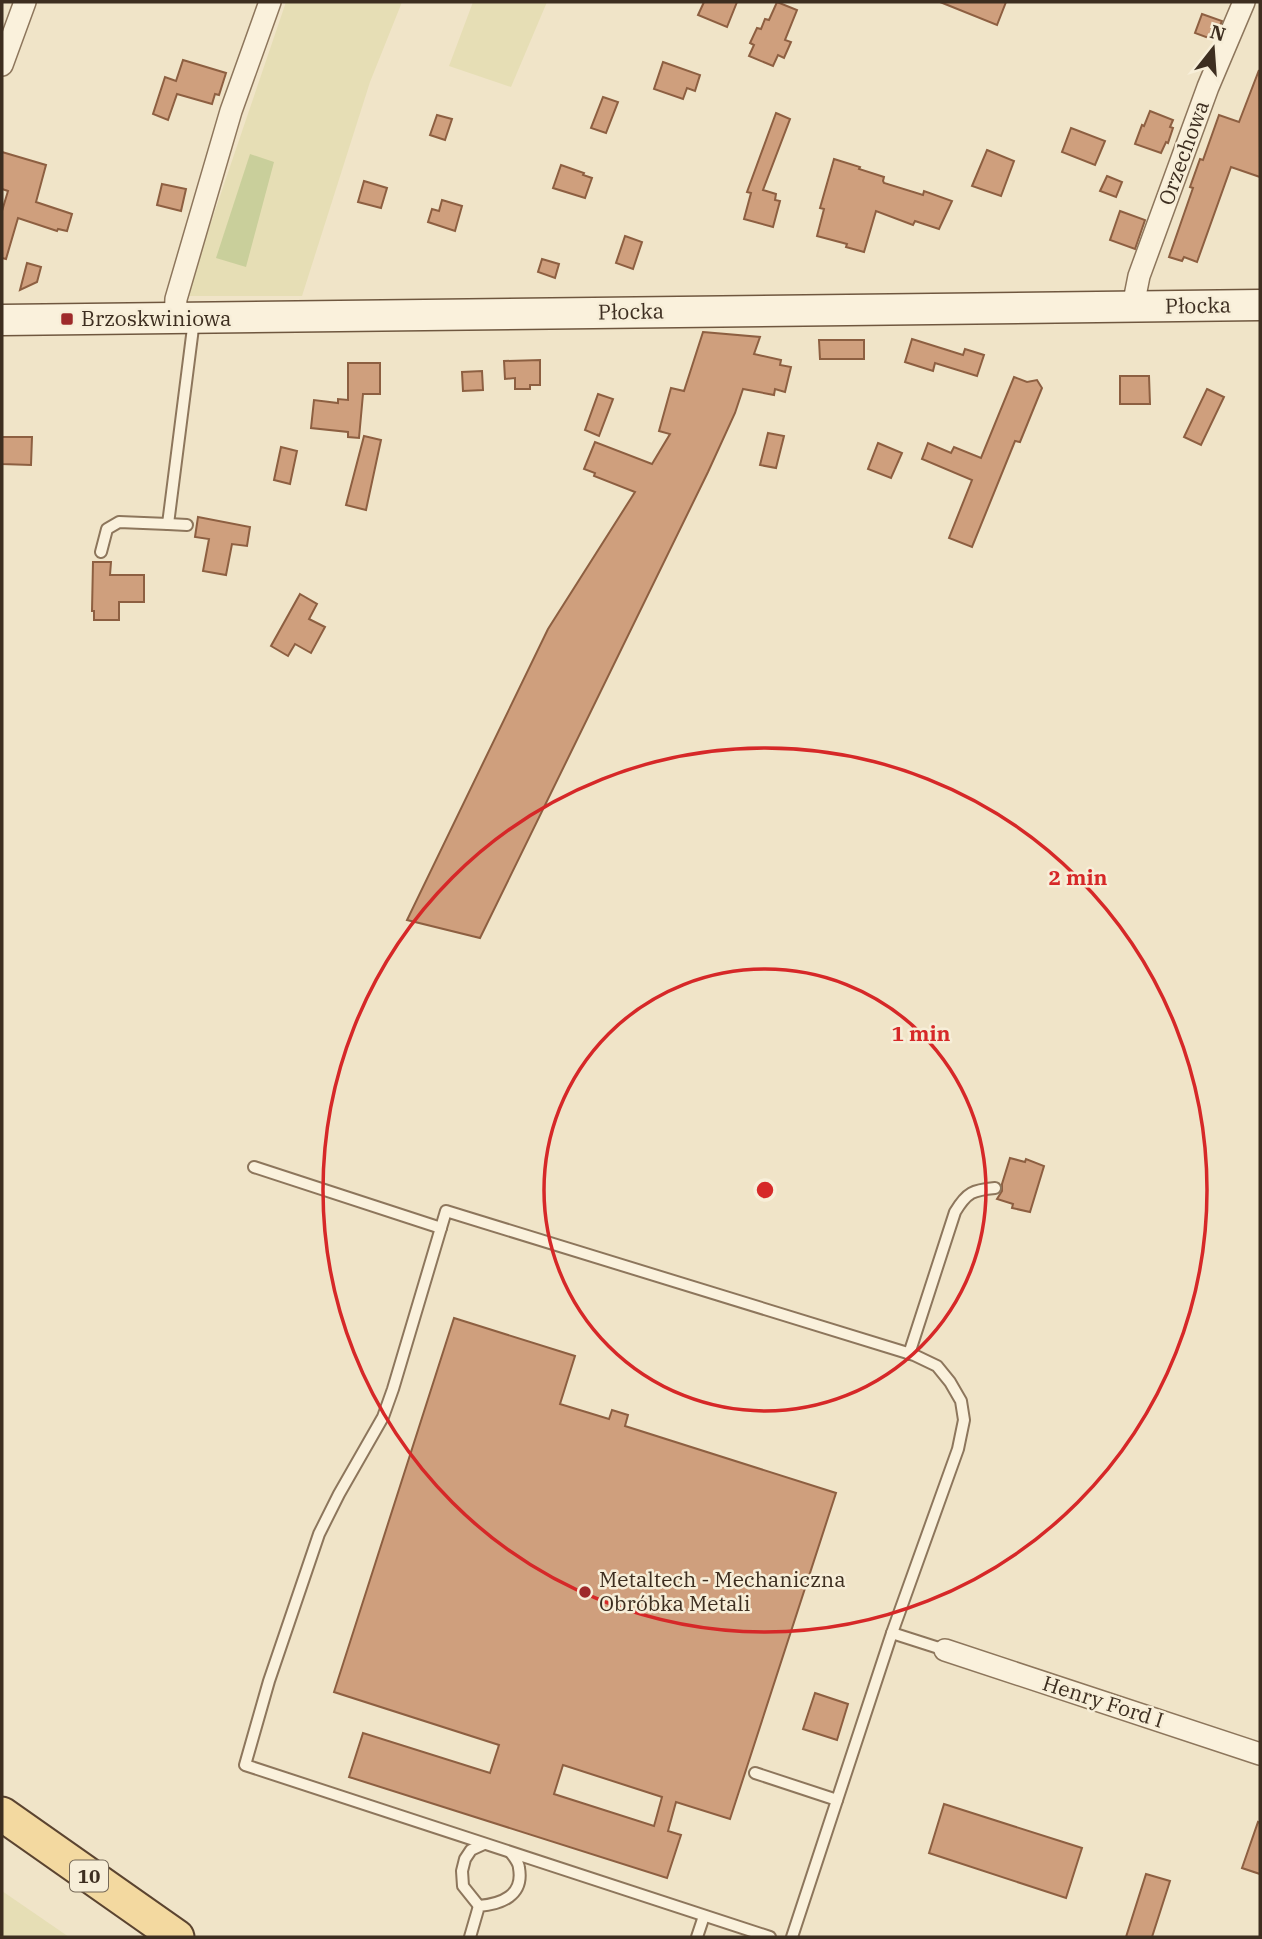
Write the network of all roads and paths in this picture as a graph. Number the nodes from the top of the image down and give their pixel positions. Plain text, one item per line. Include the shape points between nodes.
1 (25, 2) edge
2 (270, 2) edge
3 (1244, 2) edge
4 (2, 65) edge
5 (1260, 305) edge
6 (1133, 306) junction
7 (185, 318) junction
8 (2, 320) edge
9 (168, 524) junction
10 (187, 525) dead end
11 (101, 552) dead end
12 (254, 1167) dead end
13 (995, 1188) dead end
14 (441, 1228) junction
15 (909, 1353) junction
16 (892, 1633) junction
17 (945, 1650) joint
18 (1260, 1754) edge
19 (755, 1773) dead end
20 (837, 1800) junction
21 (2, 1814) edge
22 (484, 1844) junction
23 (511, 1853) junction
24 (479, 1906) junction
25 (704, 1916) junction
26 (734, 1926) junction
27 (177, 1937) edge
28 (470, 1937) edge
29 (697, 1937) edge
30 (730, 1937) edge
31 (769, 1937) edge
32 (792, 1937) edge

1 - 4 street
2 - 7 street via 231,111 176,299
3 - 6 street, Orzechowa via 1208,87 1139,276
5 - 6 street, Płocka
6 - 7 street, Płocka
7 - 8 street, Płocka
7 - 9 lane
9 - 10 lane
9 - 11 lane via 119,522 107,529
12 - 14 lane
13 - 15 lane via 976,1190 955,1212
14 - 15 lane via 446,1211
14 - 22 lane via 383,1418 319,1534 272,1669 245,1765
15 - 16 lane via 937,1366 961,1401 964,1420 958,1449
16 - 17 lane
16 - 20 lane
17 - 18 street, Henry Ford I
19 - 20 lane
20 - 32 lane
21 - 27 main road, 10
22 - 23 lane
22 - 24 lane via 471,1850 462,1871 463,1886
23 - 24 lane via 520,1867 510,1899
23 - 25 lane
24 - 28 lane
25 - 26 lane
25 - 29 lane
26 - 30 lane
26 - 31 lane

